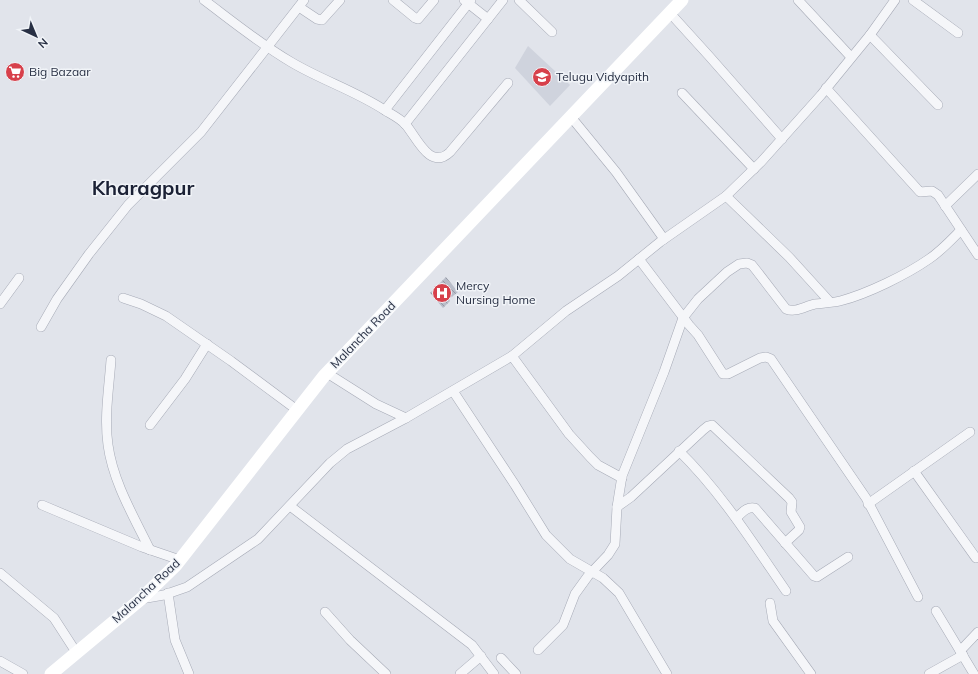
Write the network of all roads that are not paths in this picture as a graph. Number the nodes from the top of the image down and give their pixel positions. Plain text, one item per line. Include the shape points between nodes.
1 (204, 0) edge
2 (340, 0) edge
3 (434, 0) edge
4 (503, 0) edge
5 (519, 0) edge
6 (682, 0) edge
7 (798, 0) edge
8 (895, 0) edge
9 (913, 0) edge
10 (396, 1) edge
11 (468, 1) edge
12 (301, 3) edge
13 (670, 13) junction
14 (488, 19) junction
15 (552, 32) dead end
16 (958, 33) dead end
17 (870, 36) junction
18 (267, 46) junction
19 (851, 57) junction
20 (508, 84) dead end
21 (826, 88) junction
22 (682, 93) dead end
23 (938, 105) dead end
24 (385, 110) junction
25 (571, 117) junction
26 (405, 124) junction
27 (782, 139) junction
28 (754, 169) junction
29 (978, 174) edge
30 (726, 196) junction
31 (945, 206) junction
32 (961, 230) junction
33 (664, 240) junction
34 (978, 255) edge
35 (639, 259) junction
36 (19, 278) dead end
37 (123, 298) dead end
38 (830, 302) junction
39 (0, 304) edge
40 (683, 318) junction
41 (41, 327) dead end
42 (207, 344) junction
43 (512, 356) junction
44 (111, 360) dead end
45 (327, 373) junction
46 (453, 391) junction
47 (297, 410) junction
48 (406, 418) junction
49 (150, 425) dead end
50 (970, 432) dead end
51 (679, 451) junction
52 (914, 471) junction
53 (622, 478) junction
54 (868, 504) junction
55 (42, 505) dead end
56 (290, 506) junction
57 (617, 507) junction
58 (736, 518) junction
59 (785, 543) junction
60 (150, 550) junction
61 (848, 557) dead end
62 (976, 558) dead end
63 (180, 560) junction
64 (593, 571) junction
65 (0, 573) edge
66 (786, 591) dead end
67 (168, 593) junction
68 (918, 596) dead end
69 (141, 599) junction
70 (770, 603) dead end
71 (936, 611) dead end
72 (325, 612) dead end
73 (978, 632) edge
74 (538, 650) dead end
75 (76, 652) junction
76 (962, 653) junction
77 (481, 656) junction
78 (501, 658) dead end
79 (0, 661) edge
80 (23, 674) edge
81 (51, 674) edge
82 (189, 674) edge
83 (386, 674) edge
84 (460, 674) edge
85 (494, 674) edge
86 (516, 674) edge
87 (667, 674) edge
88 (811, 674) edge
89 (929, 674) edge
90 (974, 674) edge

1 - 18 street
2 - 12 street via 322,20 317,20
3 - 10 street via 418,19
4 - 14 street
5 - 15 street
6 - 13 street, Malancha Road
7 - 19 street
8 - 17 street
9 - 16 street
11 - 14 street
11 - 24 street
12 - 18 street
13 - 25 street, Malancha Road
13 - 27 street
14 - 26 street
17 - 19 street
17 - 23 street
18 - 24 street via 291,62
18 - 41 street via 201,132 123,211 57,299
19 - 21 street
20 - 26 street via 441,158 426,152
21 - 27 street
21 - 31 street via 920,192 935,192
22 - 28 street
24 - 26 street
25 - 33 street via 616,172
25 - 45 street, Malancha Road
27 - 28 street
28 - 30 street
29 - 31 street
30 - 33 street
30 - 38 street via 789,257
31 - 32 street
32 - 34 street
32 - 38 street via 930,258 913,269 856,296
33 - 35 street
35 - 40 street
35 - 43 street via 566,311
36 - 39 street
37 - 42 street via 166,316
38 - 40 street via 804,306 796,311 786,309 752,265 747,263 739,264 727,272 698,299
40 - 53 street
40 - 54 street via 698,335 723,374 760,358 771,359
42 - 47 street
42 - 49 street
43 - 46 street
43 - 53 street via 569,434 598,465
44 - 60 street via 106,424 108,446 120,487
45 - 47 street, Malancha Road
45 - 48 street via 376,404
46 - 48 street
46 - 64 street via 546,535 570,559
47 - 63 street, Malancha Road
48 - 56 street via 343,452
50 - 52 street
51 - 57 street
51 - 58 street
51 - 59 street via 708,426 717,428 792,502 791,512 800,527
52 - 54 street
52 - 62 street
53 - 57 street
54 - 68 street
55 - 60 street
56 - 67 street via 258,539 187,587
56 - 77 street via 472,645
57 - 64 street via 615,544
58 - 59 street via 747,509 755,508
58 - 66 street
59 - 61 street via 817,577
60 - 63 street
63 - 69 street, Malancha Road
64 - 74 street via 575,594 563,625
64 - 87 street via 618,593
65 - 75 street via 54,618
67 - 69 street
67 - 82 street via 175,640
69 - 75 street, Malancha Road
70 - 88 street via 773,621
71 - 76 street
72 - 83 street
73 - 76 street
75 - 81 street, Malancha Road
76 - 89 street
76 - 90 street
77 - 84 street
77 - 85 street
78 - 86 street
79 - 80 street

